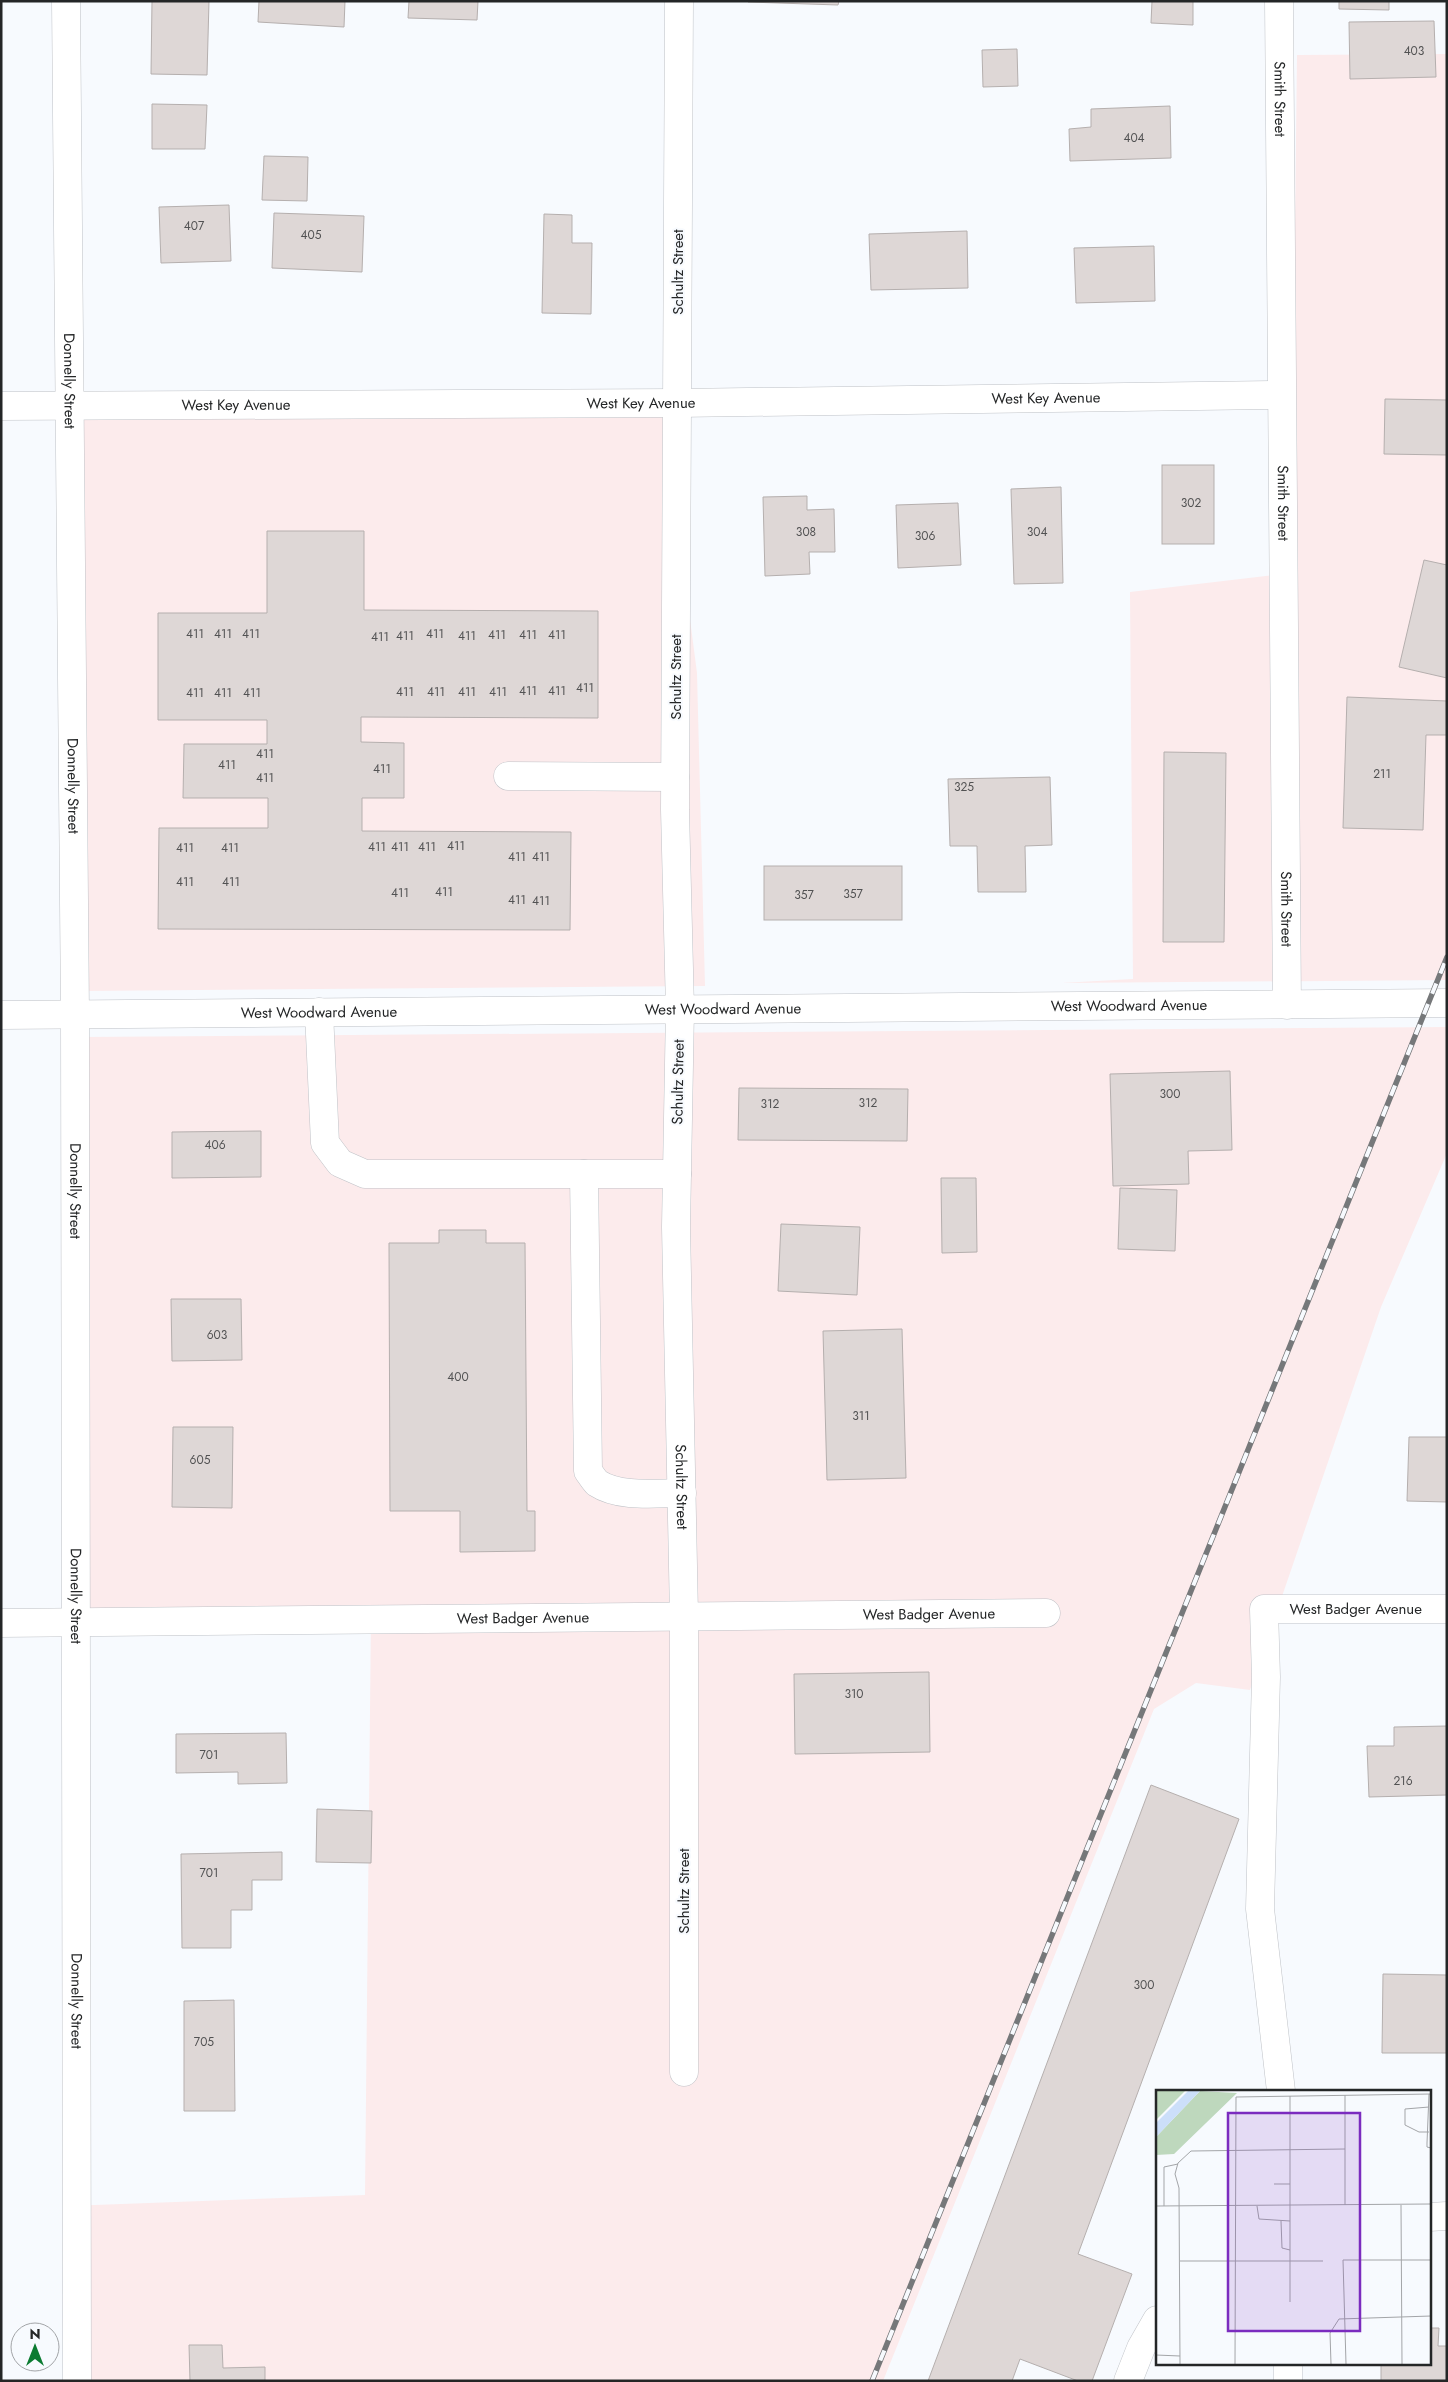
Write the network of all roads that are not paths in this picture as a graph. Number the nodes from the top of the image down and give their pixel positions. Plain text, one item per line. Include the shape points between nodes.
1 (66, 1) edge
2 (679, 1) edge
3 (1279, 1) edge
4 (1281, 394) junction
5 (678, 402) junction
6 (1, 406) edge
7 (68, 406) junction
8 (508, 776) dead end
9 (675, 778) junction
10 (1447, 1003) edge
11 (1287, 1005) junction
12 (680, 1009) junction
13 (319, 1012) junction
14 (1, 1014) edge
15 (75, 1014) junction
16 (584, 1174) junction
17 (677, 1174) junction
18 (682, 1492) junction
19 (1447, 1609) edge
20 (1046, 1613) dead end
21 (684, 1616) junction
22 (1, 1623) edge
23 (75, 1623) junction
24 (684, 2072) dead end
25 (1282, 2090) edge
26 (1447, 2216) edge
27 (1430, 2217) edge
28 (1156, 2322) edge
29 (1288, 2364) edge
30 (77, 2381) edge
31 (1128, 2381) edge
32 (1288, 2381) edge

1 - 7 street, Donnelly Street
2 - 5 street, Schultz Street
3 - 4 street, Smith Street
4 - 5 street, West Key Avenue
4 - 11 street, Smith Street
5 - 7 street, West Key Avenue
5 - 9 street, Schultz Street
6 - 7 street, West Key Avenue
7 - 15 street, Donnelly Street
8 - 9 street
9 - 12 street, Schultz Street
10 - 11 street, West Woodward Avenue
11 - 12 street, West Woodward Avenue
12 - 13 street, West Woodward Avenue
12 - 17 street, Schultz Street
13 - 15 street, West Woodward Avenue
13 - 16 street via 325,1143 340,1163 365,1174
14 - 15 street, West Woodward Avenue
15 - 23 street, Donnelly Street
16 - 17 street
16 - 18 street via 588,1471 596,1482 610,1489
17 - 18 street, Schultz Street
18 - 21 street, Schultz Street
19 - 25 street, West Badger Avenue via 1264,1610 1266,1677 1260,1909
20 - 21 street, West Badger Avenue
21 - 23 street, West Badger Avenue
21 - 24 street, Schultz Street
22 - 23 street, West Badger Avenue
23 - 30 street, Donnelly Street
26 - 27 street
28 - 31 street
29 - 32 street

